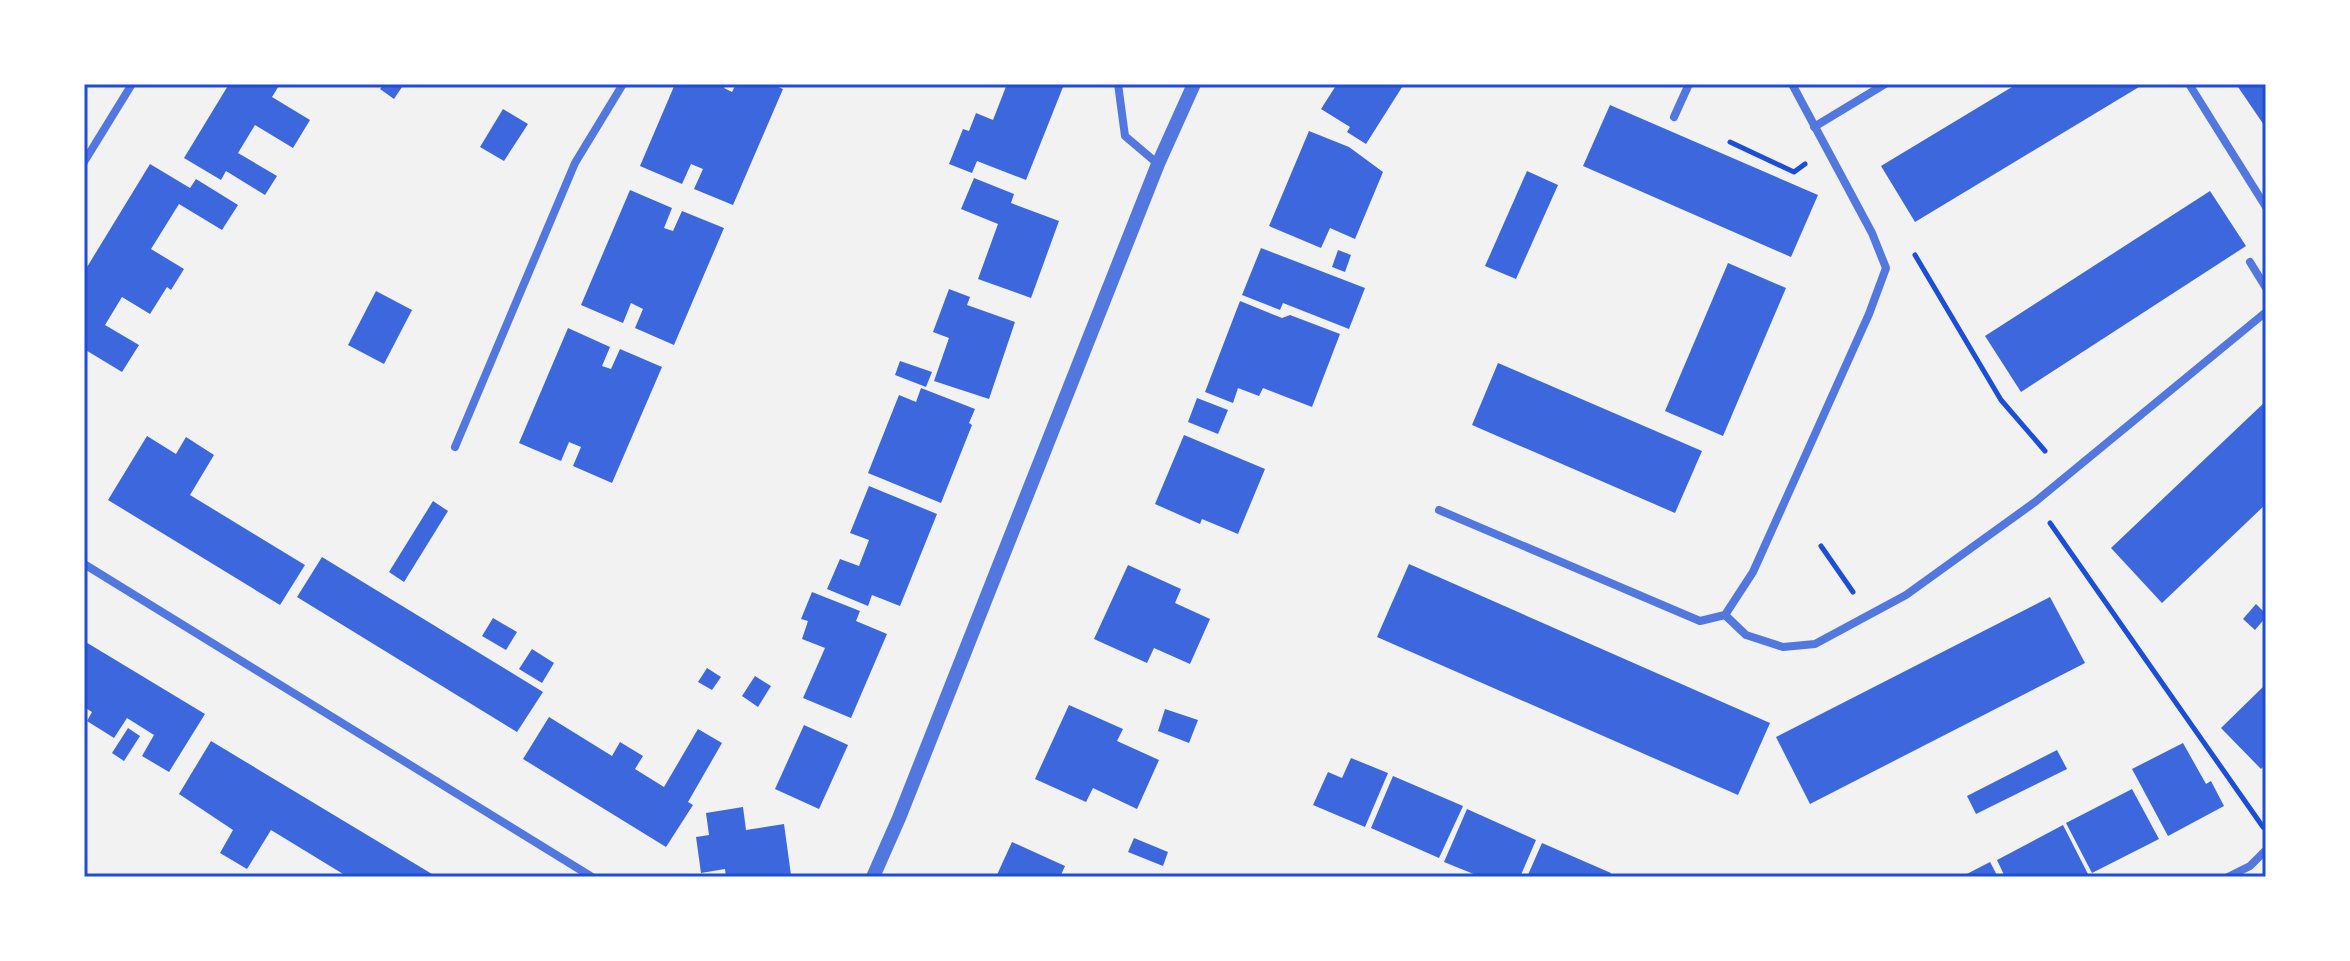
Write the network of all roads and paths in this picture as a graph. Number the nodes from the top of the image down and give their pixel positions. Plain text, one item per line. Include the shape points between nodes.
1 (132, 84) edge
2 (623, 84) edge
3 (1118, 84) edge
4 (1194, 84) edge
5 (1689, 84) edge
6 (1792, 84) edge
7 (1885, 84) edge
8 (2189, 84) edge
9 (1674, 117) dead end
10 (1814, 127) junction
11 (1730, 142) dead end
12 (84, 162) edge
13 (1158, 164) junction
14 (1805, 164) dead end
15 (2266, 207) edge
16 (1915, 255) dead end
17 (2250, 262) dead end
18 (2266, 288) edge
19 (2266, 312) edge
20 (455, 447) dead end
21 (2045, 451) dead end
22 (1439, 510) dead end
23 (2050, 523) dead end
24 (1821, 546) dead end
25 (84, 564) edge
26 (1853, 592) dead end
27 (1725, 615) junction
28 (2266, 830) edge
29 (2266, 850) edge
30 (2250, 866) junction
31 (592, 877) edge
32 (873, 877) edge
33 (2228, 877) edge
34 (2255, 877) edge

1 - 12 street
2 - 20 street via 575,163
3 - 13 street via 1125,136
4 - 13 street
5 - 9 street
6 - 10 street
7 - 10 street
8 - 15 street
10 - 27 street via 1886,268 1753,572
11 - 14 path via 1794,172
13 - 32 street
16 - 21 path via 2001,400
17 - 18 street
19 - 27 street via 2035,502 1906,595 1815,644 1783,647 1746,635
22 - 27 street via 1700,621
23 - 28 path
24 - 26 path
25 - 31 street
29 - 30 street
30 - 33 street
30 - 34 street

